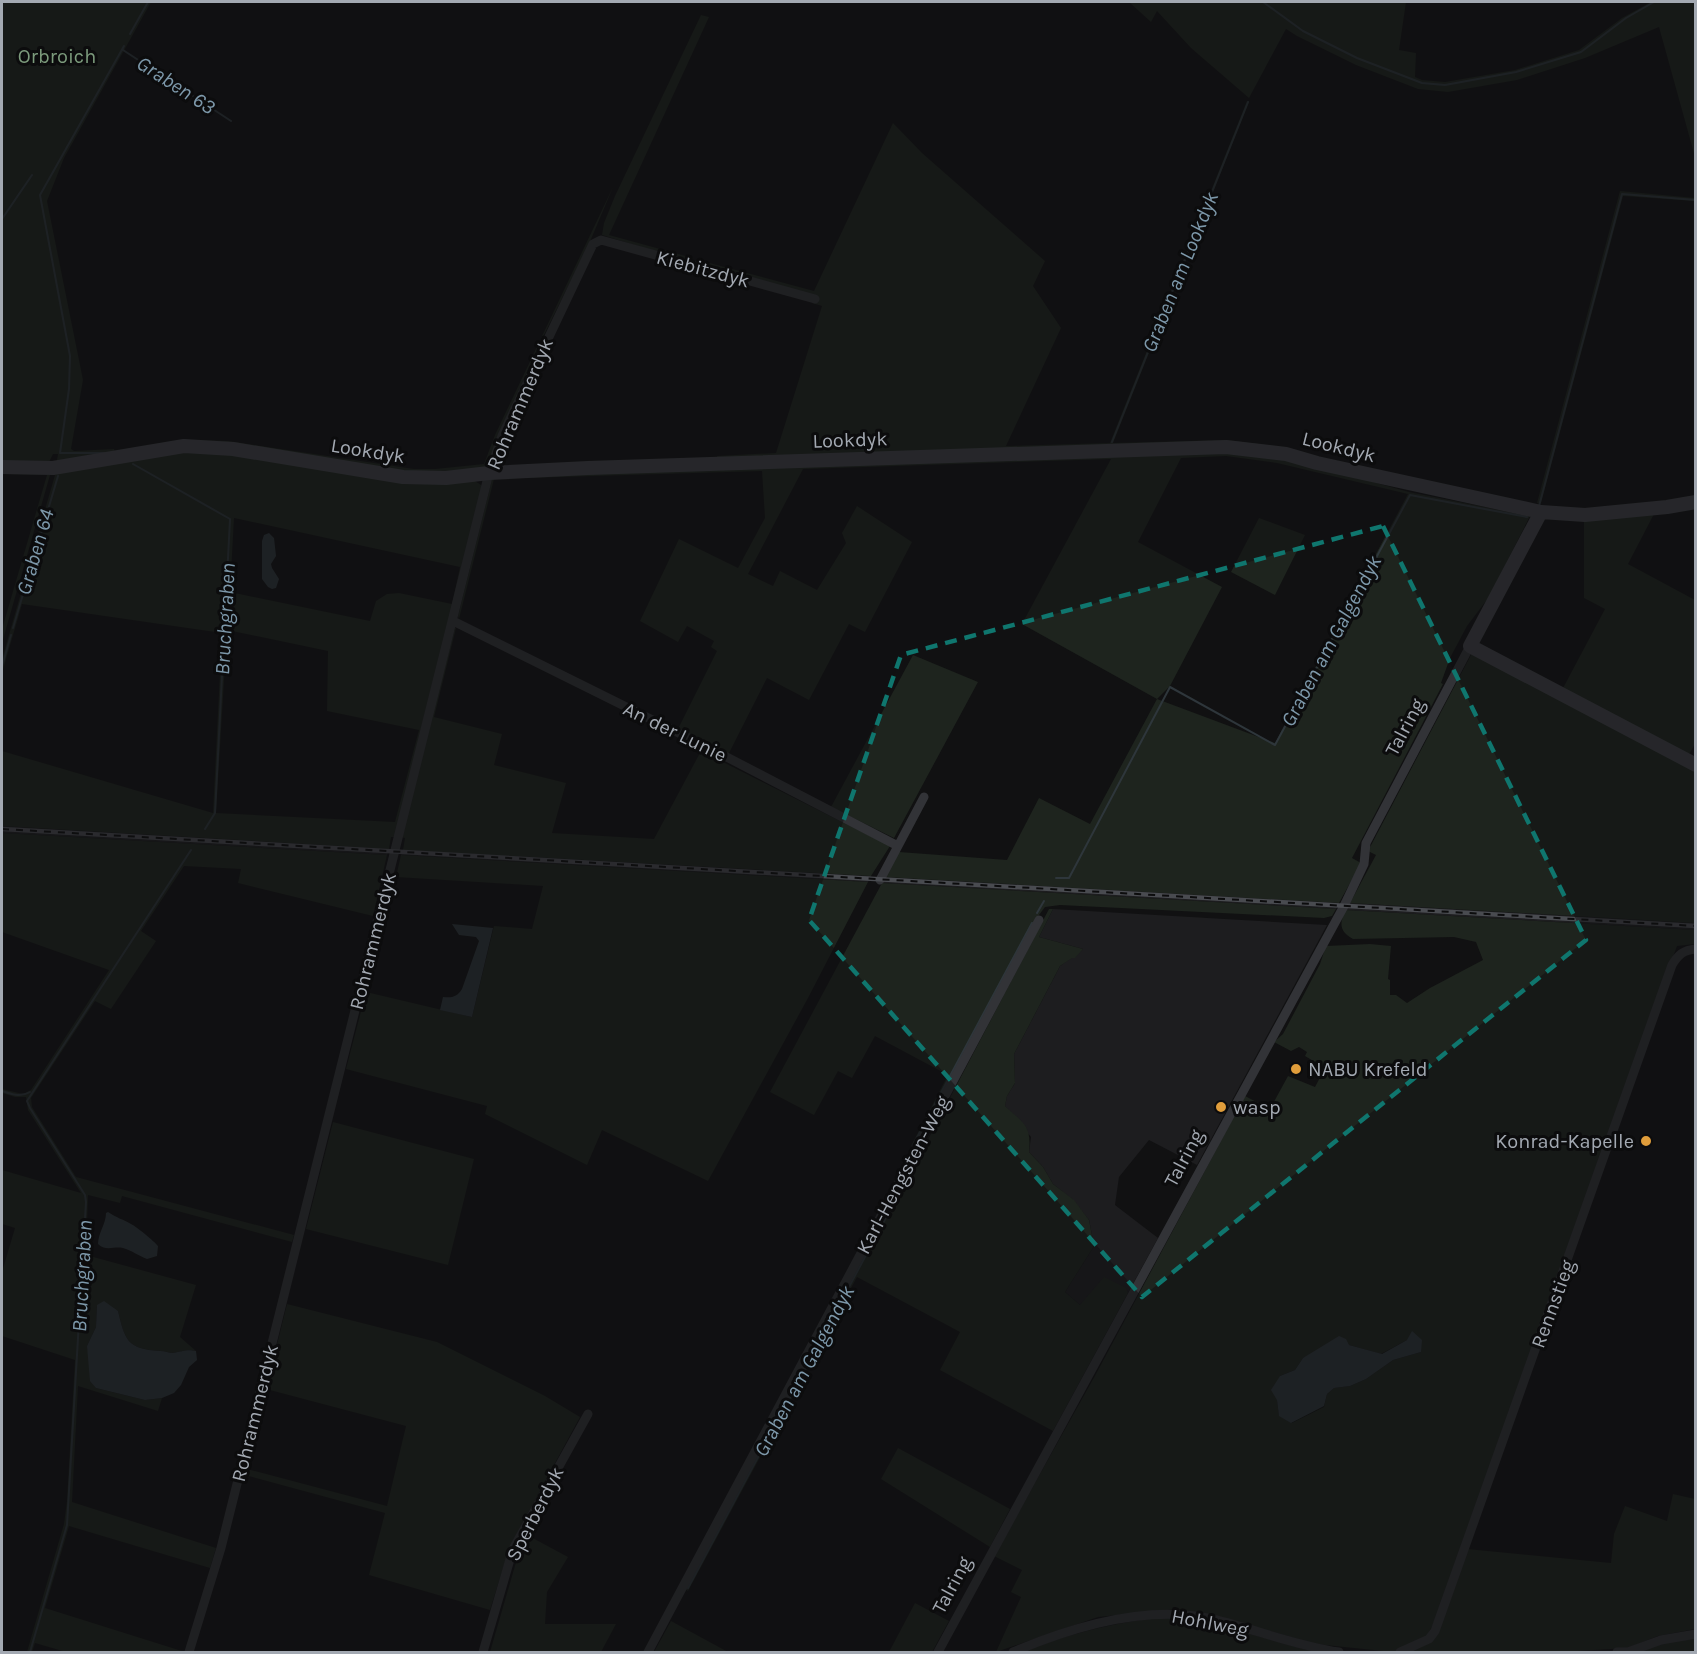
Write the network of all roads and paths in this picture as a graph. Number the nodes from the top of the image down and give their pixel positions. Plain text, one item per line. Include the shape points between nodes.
1 (593, 244) joint
2 (815, 299) dead end
3 (2, 467) edge
4 (489, 473) junction
5 (1695, 502) edge
6 (1540, 512) junction
7 (453, 621) junction
8 (1470, 646) junction
9 (1695, 765) edge
10 (924, 797) dead end
11 (896, 845) junction
12 (879, 880) dead end
13 (1040, 920) dead end
14 (1695, 949) edge
15 (588, 1414) dead end
16 (1695, 1634) edge
17 (189, 1653) edge
18 (483, 1653) edge
19 (648, 1653) edge
20 (938, 1653) edge
21 (1013, 1653) edge
22 (1340, 1653) edge
23 (1400, 1653) edge
24 (1617, 1653) edge

1 - 2 street, Kiebitzdyk via 601,240
1 - 4 street, Rohrammerdyk via 502,436
3 - 4 street, Lookdyk via 53,468 184,446 233,449 403,477
4 - 6 street, Lookdyk via 1226,447 1286,454
4 - 7 street, Rohrammerdyk
5 - 6 street, Lookdyk via 1585,515
6 - 8 street, Talring
7 - 11 street, An der Lunie
7 - 17 street, Rohrammerdyk via 221,1548
8 - 9 street
8 - 20 street, Talring via 1366,843 1364,864 1344,906
10 - 11 street
11 - 12 street
13 - 19 street, Karl-Hengsten-Weg
14 - 23 street, Rennstieg via 1678,955 1672,965 1435,1631 1429,1639
15 - 18 street, Sperberdyk via 513,1549
16 - 24 street
21 - 22 street, Hohlweg via 1100,1623 1169,1612

